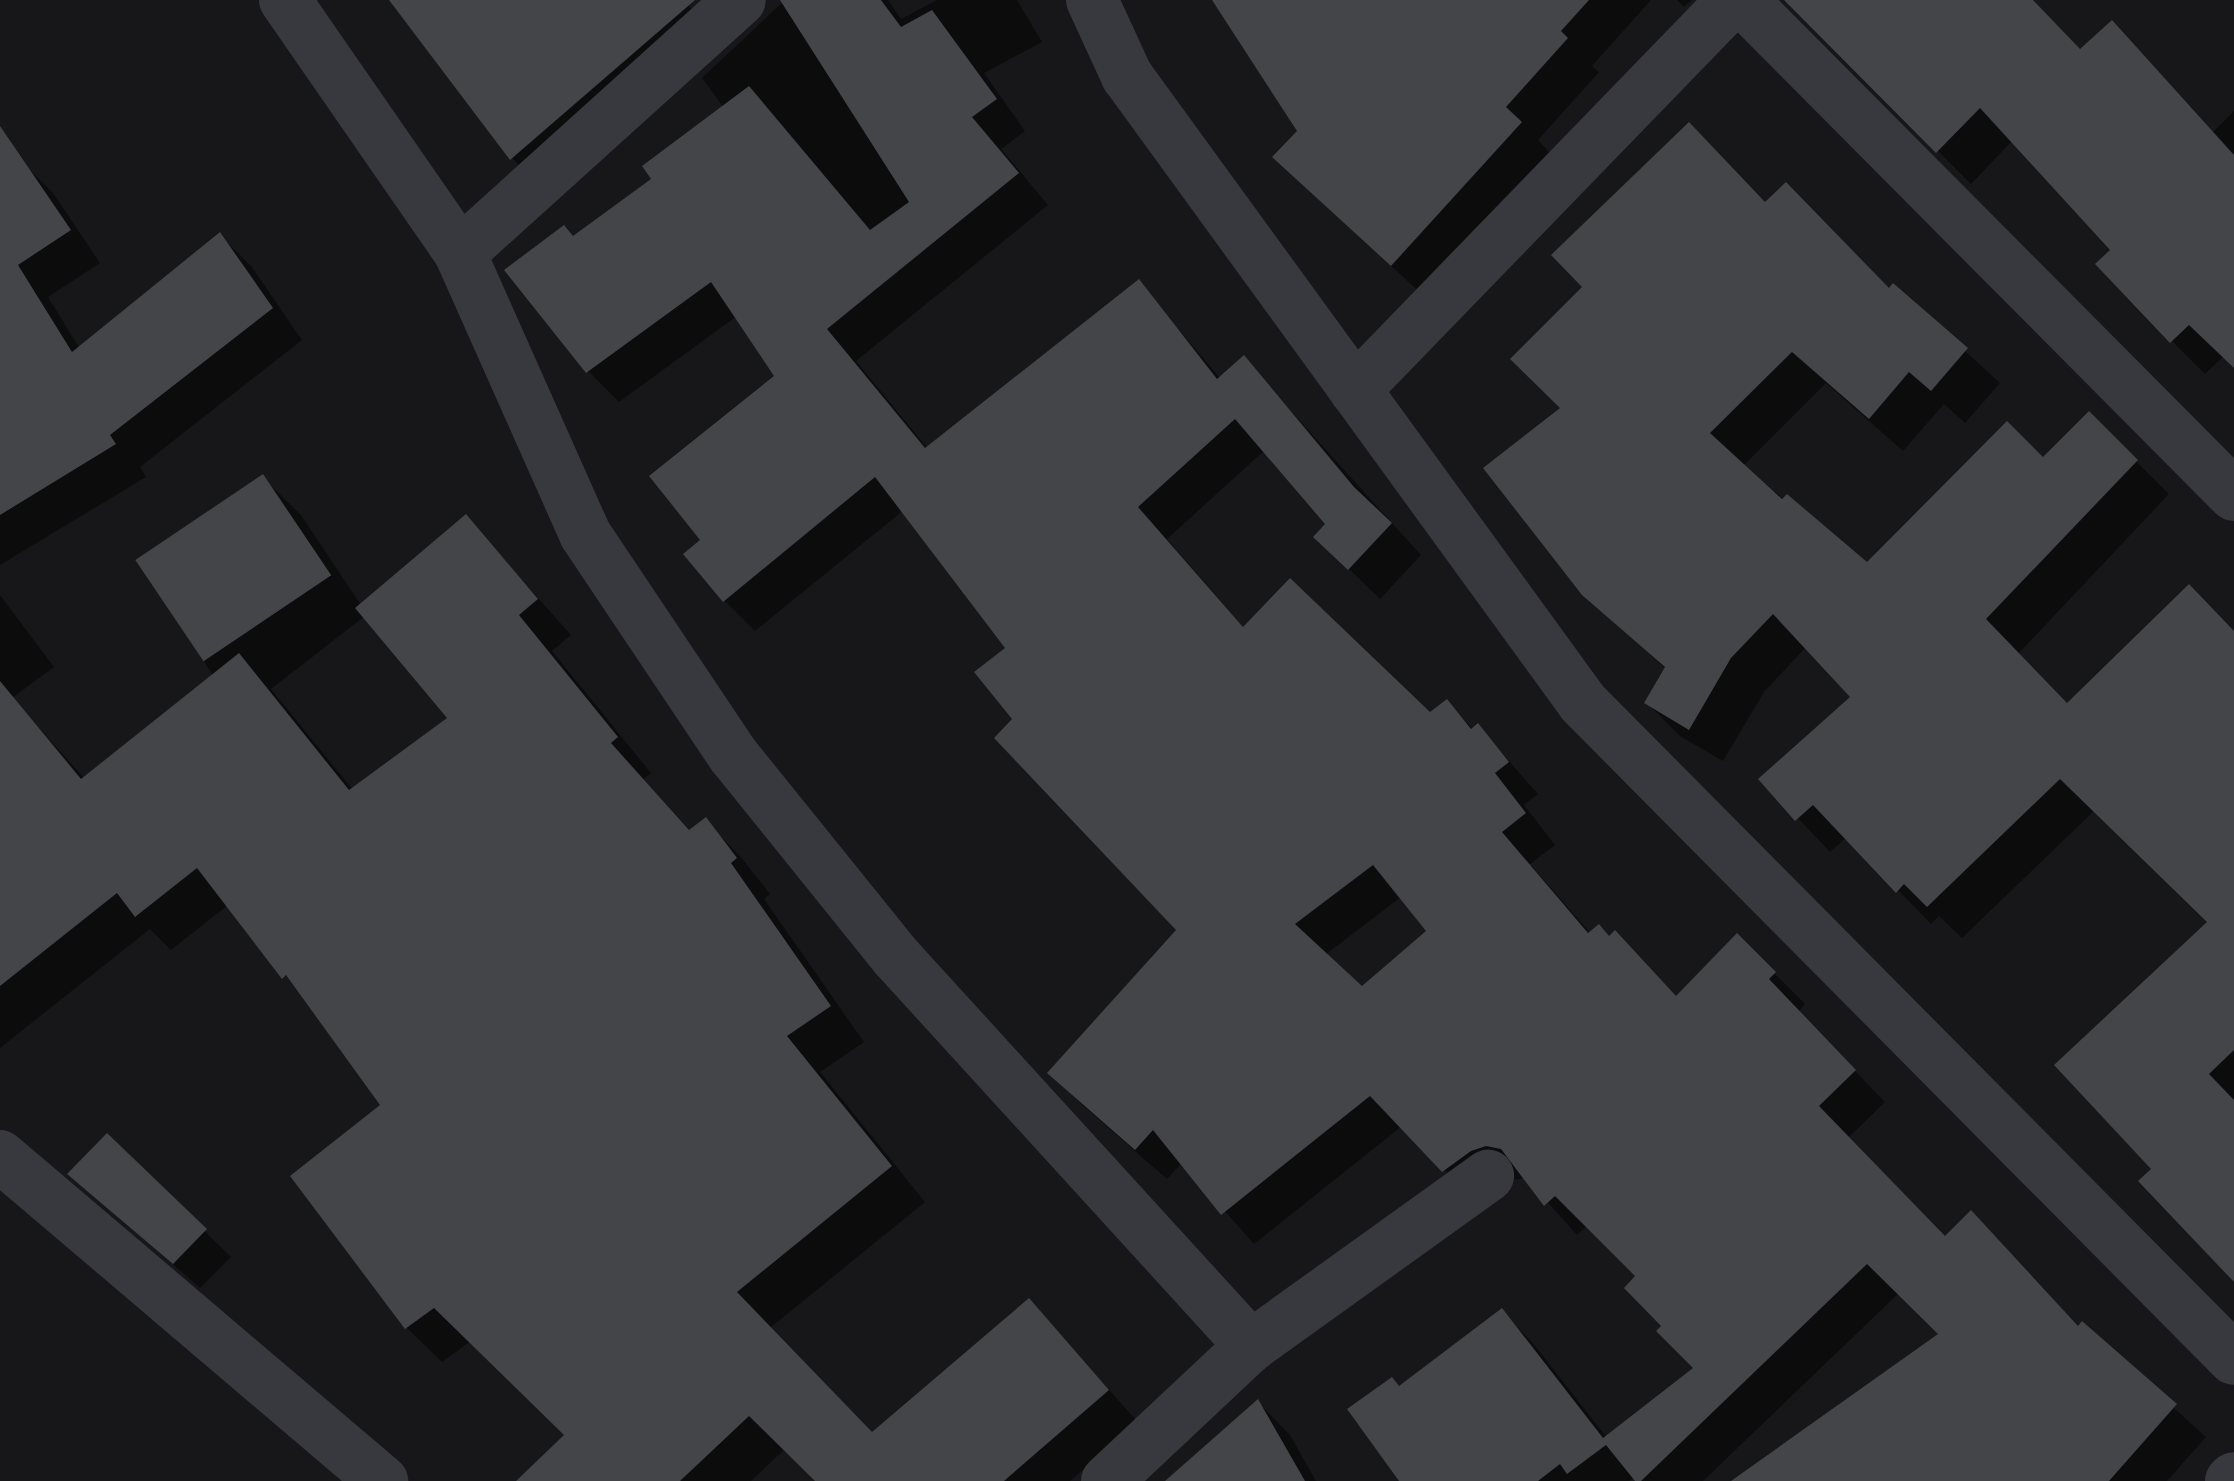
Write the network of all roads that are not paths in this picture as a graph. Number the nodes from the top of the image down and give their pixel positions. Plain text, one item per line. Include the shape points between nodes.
1 (285, 0) edge
2 (740, 0) edge
3 (1092, 0) edge
4 (1733, 0) edge
5 (1742, 0) edge
6 (460, 253) junction
7 (1355, 390) junction
8 (2234, 495) edge
9 (0, 1156) edge
10 (1488, 1176) dead end
11 (1251, 1346) junction
12 (2234, 1359) edge
13 (382, 1481) edge
14 (1107, 1481) edge

1 - 6 street
2 - 6 street
3 - 7 street via 1127,76
4 - 7 street
5 - 8 street
6 - 11 street via 584,534 732,755 896,956
7 - 12 street via 1583,703
9 - 13 street
10 - 11 street
11 - 14 street

